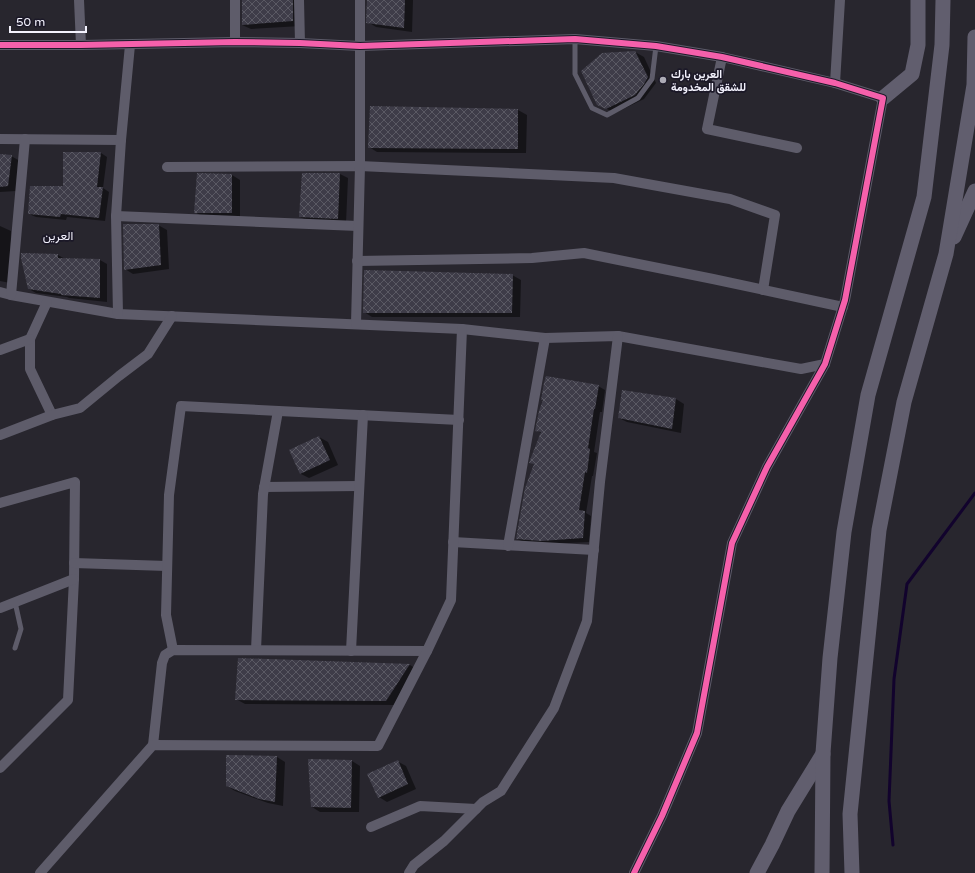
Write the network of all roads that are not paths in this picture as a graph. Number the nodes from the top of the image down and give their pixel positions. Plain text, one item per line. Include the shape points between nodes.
1 (79, 0) edge
2 (235, 0) edge
3 (299, 0) edge
4 (360, 0) edge
5 (840, 0) edge
6 (918, 0) edge
7 (943, 0) edge
8 (975, 37) edge
9 (575, 39) junction
10 (235, 42) junction
11 (300, 43) junction
12 (0, 45) edge
13 (81, 45) junction
14 (130, 45) junction
15 (360, 46) junction
16 (656, 46) junction
17 (722, 57) junction
18 (836, 83) junction
19 (883, 98) junction
20 (0, 139) edge
21 (25, 139) junction
22 (121, 140) junction
23 (796, 148) dead end
24 (360, 166) junction
25 (167, 167) dead end
26 (975, 191) edge
27 (116, 216) junction
28 (358, 226) junction
29 (946, 254) junction
30 (357, 261) junction
31 (763, 290) junction
32 (0, 292) edge
33 (11, 295) junction
34 (47, 302) junction
35 (843, 307) junction
36 (118, 314) junction
37 (172, 316) junction
38 (356, 324) junction
39 (462, 329) junction
40 (618, 336) junction
41 (545, 338) junction
42 (30, 339) junction
43 (0, 350) edge
44 (825, 364) junction
45 (278, 411) junction
46 (52, 415) junction
47 (363, 415) junction
48 (459, 420) junction
49 (0, 435) edge
50 (359, 486) junction
51 (264, 487) junction
52 (0, 503) edge
53 (454, 542) junction
54 (508, 546) junction
55 (594, 550) junction
56 (74, 564) junction
57 (167, 566) junction
58 (74, 579) junction
59 (15, 602) junction
60 (0, 608) edge
61 (15, 648) dead end
62 (173, 650) junction
63 (256, 650) junction
64 (351, 651) junction
65 (427, 651) junction
66 (153, 745) junction
67 (823, 753) junction
68 (0, 768) edge
69 (476, 810) junction
70 (371, 827) dead end
71 (40, 873) edge
72 (409, 873) edge
73 (634, 873) edge
74 (757, 873) edge
75 (822, 873) edge
76 (852, 873) edge

1 - 13 street
2 - 10 street
3 - 11 street
4 - 15 street
5 - 18 street
6 - 19 main road via 918,45 912,74
7 - 67 main road via 942,45 924,197 868,395 844,532 830,658
8 - 29 main road via 974,85
9 - 15 street
9 - 16 street
9 - 16 lane via 575,74 592,108 607,115 638,98 652,79
10 - 11 street
10 - 14 street
11 - 15 street
12 - 13 street
13 - 14 street
14 - 22 street
15 - 24 street
16 - 17 street
17 - 18 street
17 - 23 street via 707,129
18 - 19 street
19 - 35 street
20 - 21 street
21 - 22 street
21 - 33 street
22 - 27 street
24 - 25 street
24 - 28 street
24 - 31 street via 614,178 730,199 775,216
26 - 29 main road
27 - 28 street
27 - 36 street
28 - 30 street
29 - 76 main road via 904,402 879,530 850,814
30 - 31 street via 532,258 584,253
30 - 38 street
31 - 35 street
32 - 33 street
33 - 34 street
34 - 36 street
34 - 42 street
35 - 44 street
36 - 37 street
37 - 38 street
37 - 46 street via 148,354 80,408
38 - 39 street
39 - 41 street
39 - 48 street
40 - 41 street
40 - 44 street via 801,369
40 - 55 street
41 - 54 street
42 - 43 street
42 - 46 street via 30,369
44 - 73 street via 767,467 732,543 697,733 662,816
45 - 47 street
45 - 51 street
45 - 57 street via 181,406 169,495
46 - 49 street
47 - 48 street
47 - 50 street
48 - 53 street
50 - 51 street
50 - 64 street
51 - 63 street
52 - 56 street via 75,482
53 - 54 street
53 - 65 street via 451,600
54 - 55 street
55 - 69 street via 587,621 554,708 501,792 483,802
56 - 57 street
56 - 58 street
57 - 62 street via 166,615
58 - 59 street
58 - 68 street via 68,700
59 - 60 street
59 - 61 lane via 21,629
62 - 63 street
62 - 66 street via 164,654 162,663
63 - 64 street
64 - 65 street
65 - 66 street via 378,746
66 - 71 street
67 - 74 main road via 788,811
67 - 75 main road
69 - 70 street via 420,806
69 - 72 street via 414,865

